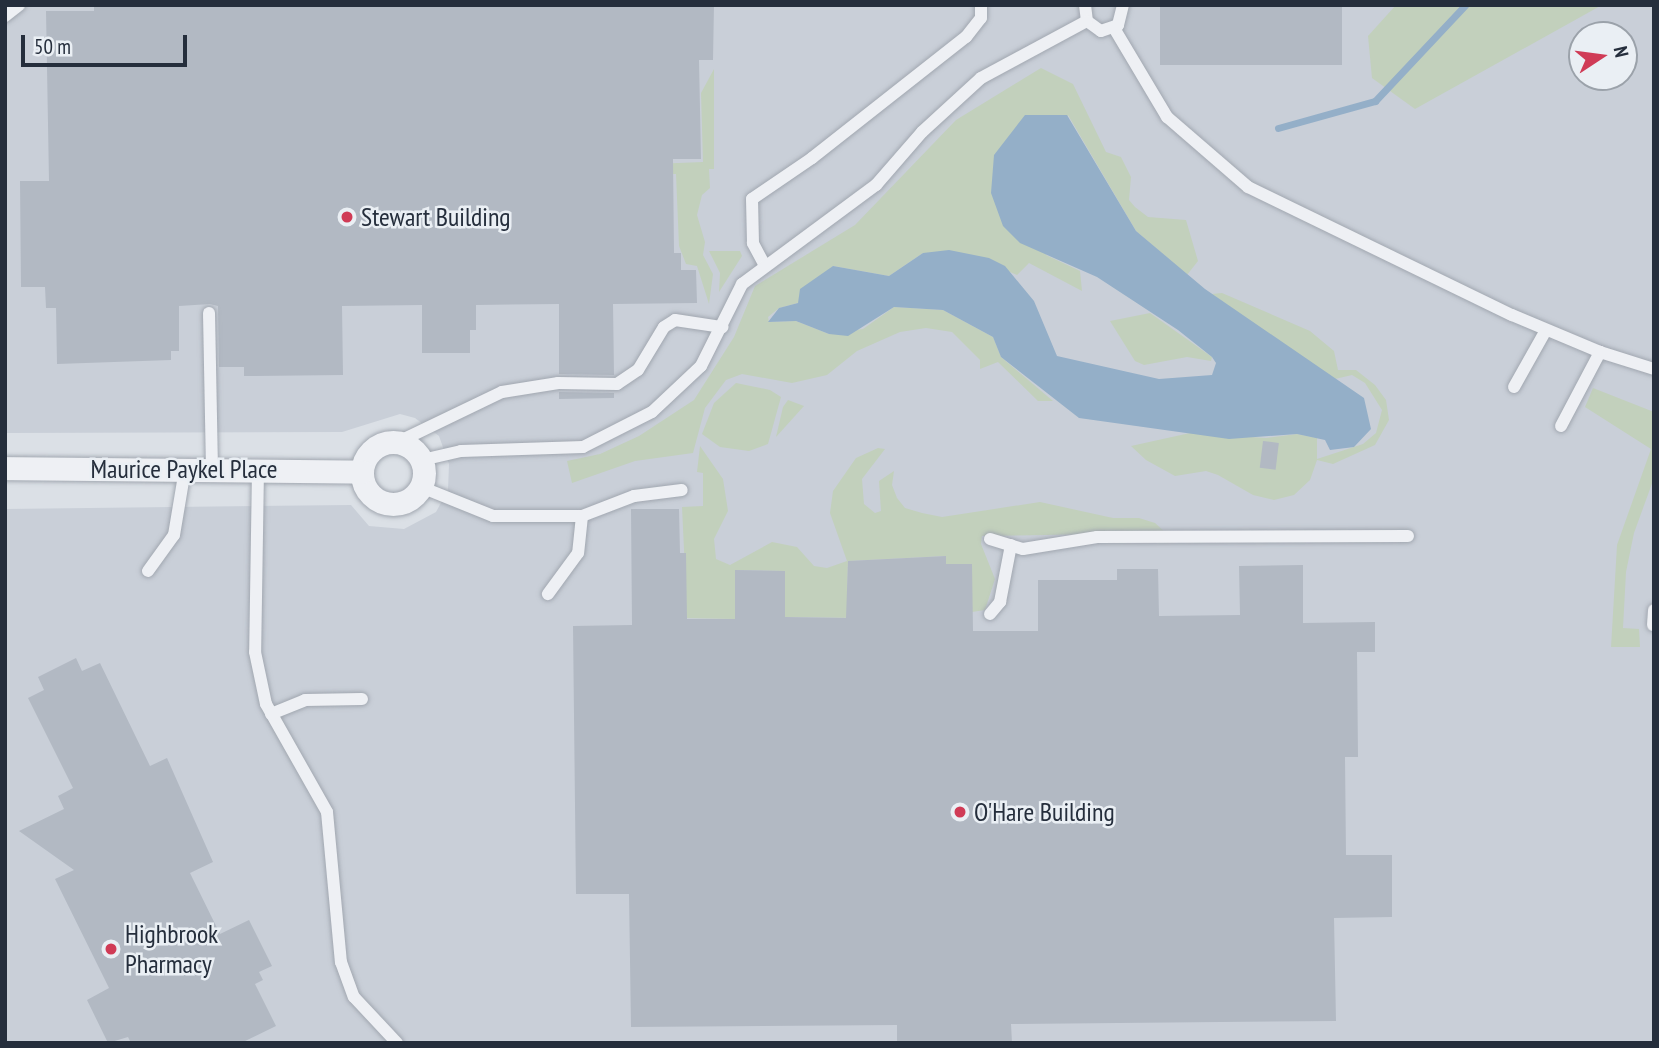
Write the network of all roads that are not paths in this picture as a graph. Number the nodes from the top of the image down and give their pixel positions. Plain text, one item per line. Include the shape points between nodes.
1 (19, 5) edge
2 (981, 5) edge
3 (1085, 5) edge
4 (1123, 5) edge
5 (5, 16) edge
6 (1087, 21) junction
7 (1114, 28) junction
8 (764, 264) junction
9 (209, 313) dead end
10 (722, 327) junction
11 (1546, 330) junction
12 (1600, 352) junction
13 (1654, 369) edge
14 (1514, 387) dead end
15 (1561, 426) dead end
16 (398, 442) junction
17 (422, 460) junction
18 (5, 468) edge
19 (185, 469) junction
20 (212, 469) junction
21 (258, 470) junction
22 (362, 472) junction
23 (421, 487) junction
24 (682, 490) dead end
25 (582, 516) junction
26 (1408, 536) dead end
27 (990, 539) dead end
28 (1011, 545) junction
29 (148, 571) dead end
30 (548, 593) dead end
31 (1654, 610) edge
32 (990, 614) dead end
33 (1653, 625) edge
34 (362, 699) dead end
35 (271, 714) junction
36 (397, 1043) edge

1 - 5 lane
2 - 8 lane via 981,18 966,37 812,158 752,199 753,243
3 - 6 lane
4 - 7 lane via 1122,20
6 - 7 lane via 1101,31
6 - 8 lane via 982,78 922,132 876,185
7 - 11 lane via 1167,117 1248,187
8 - 10 lane via 742,284
9 - 20 lane
10 - 16 lane via 675,320 664,327 638,370 617,384 558,383 502,392
10 - 17 lane via 701,366 682,387 652,412 583,447 461,451
11 - 12 lane
11 - 14 lane
12 - 13 lane
12 - 15 lane
16 - 17 street via 416,451
16 - 22 street via 369,452
17 - 23 street
18 - 19 street, Maurice Paykel Place
19 - 20 street, Maurice Paykel Place
19 - 29 lane via 174,535
20 - 21 street, Maurice Paykel Place
21 - 22 street, Maurice Paykel Place
21 - 35 lane via 256,652
22 - 23 street via 370,494 391,504 414,497
23 - 25 lane via 493,516
24 - 25 lane via 634,496
25 - 30 lane via 578,553
26 - 28 lane via 1097,537 1023,549
27 - 28 lane
28 - 32 lane via 999,602
31 - 33 lane
34 - 35 lane via 305,699
35 - 36 lane via 327,812 341,962 354,997

